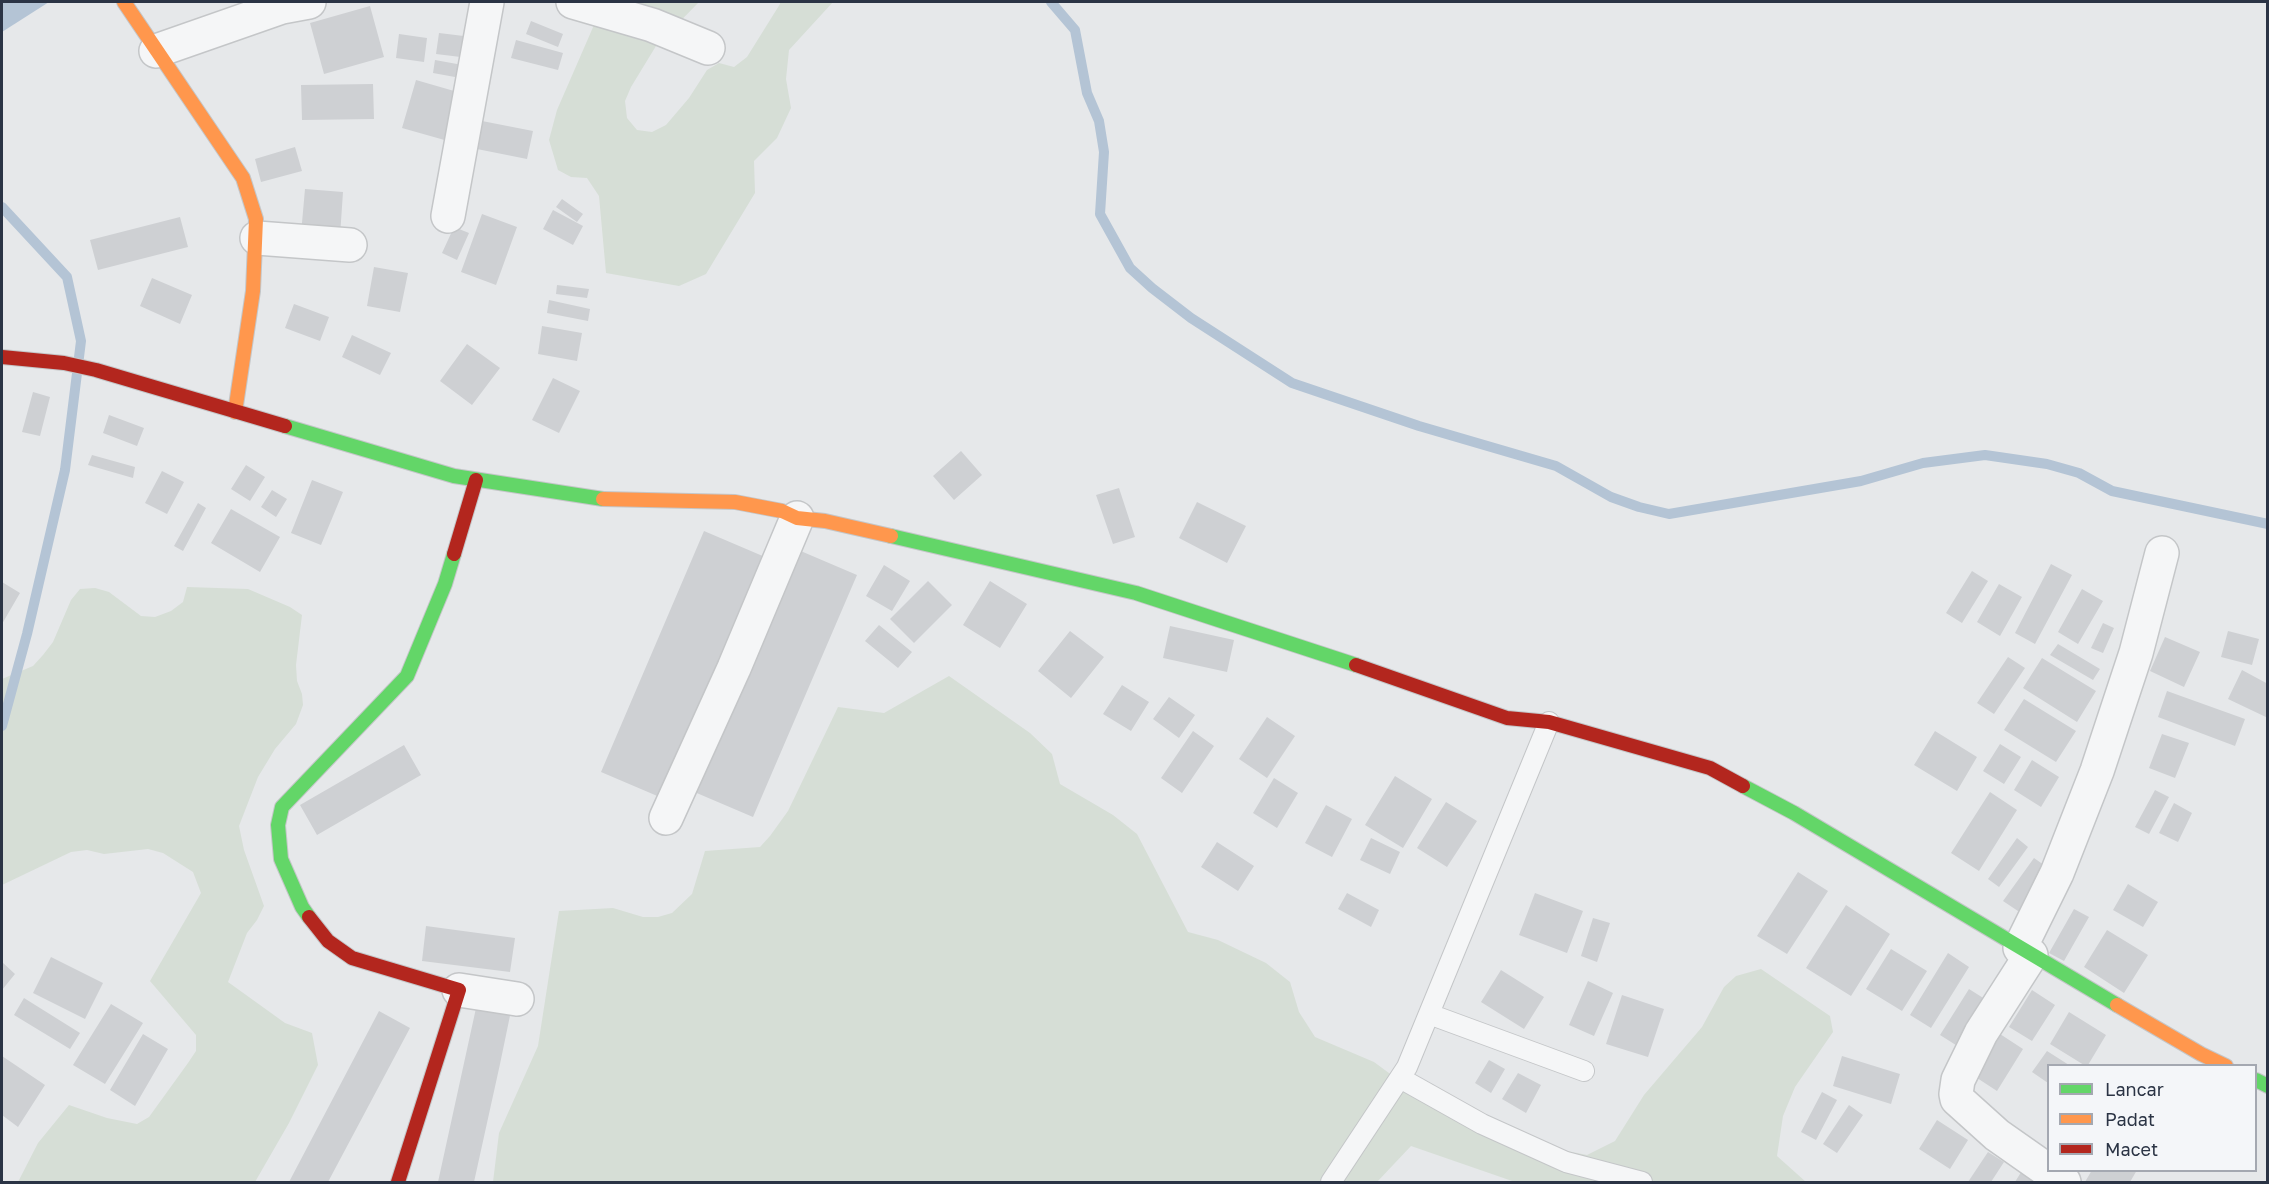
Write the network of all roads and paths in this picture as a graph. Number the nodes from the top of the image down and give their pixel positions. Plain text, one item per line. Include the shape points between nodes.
1 (124, 2) edge
2 (309, 2) edge
3 (487, 2) edge
4 (573, 2) edge
5 (708, 48) dead end
6 (156, 51) junction
7 (448, 216) dead end
8 (257, 238) junction
9 (350, 245) dead end
10 (2, 357) edge
11 (235, 412) junction
12 (476, 480) junction
13 (797, 518) junction
14 (2162, 553) dead end
15 (1550, 722) junction
16 (666, 818) dead end
17 (2026, 952) junction
18 (459, 990) junction
19 (518, 999) dead end
20 (1429, 1014) junction
21 (2224, 1064) edge
22 (1584, 1071) dead end
23 (1400, 1078) junction
24 (2047, 1170) edge
25 (2050, 1172) edge
26 (398, 1182) edge
27 (1331, 1182) edge
28 (1642, 1182) edge
29 (2064, 1182) edge

1 - 6 street
2 - 6 street via 282,7
3 - 7 street
4 - 5 street via 652,25
6 - 8 street via 243,178 256,219
8 - 9 street
8 - 11 street
10 - 11 street via 96,370
11 - 12 street via 454,477
12 - 13 street via 607,500 735,502 782,511
12 - 18 street via 446,584 406,676 282,807 278,825 281,860 302,907 328,941 363,962
13 - 15 street via 825,521 1136,593 1507,718
13 - 16 street
14 - 17 street via 2136,653 2097,771
15 - 17 street via 1710,768 1794,813
15 - 20 lane
17 - 21 street
17 - 24 street via 1981,1033 1958,1080 1956,1094 1997,1135
18 - 19 street
18 - 26 street
20 - 22 lane
20 - 23 lane
23 - 27 lane
23 - 28 lane via 1482,1124 1566,1162
25 - 29 street

